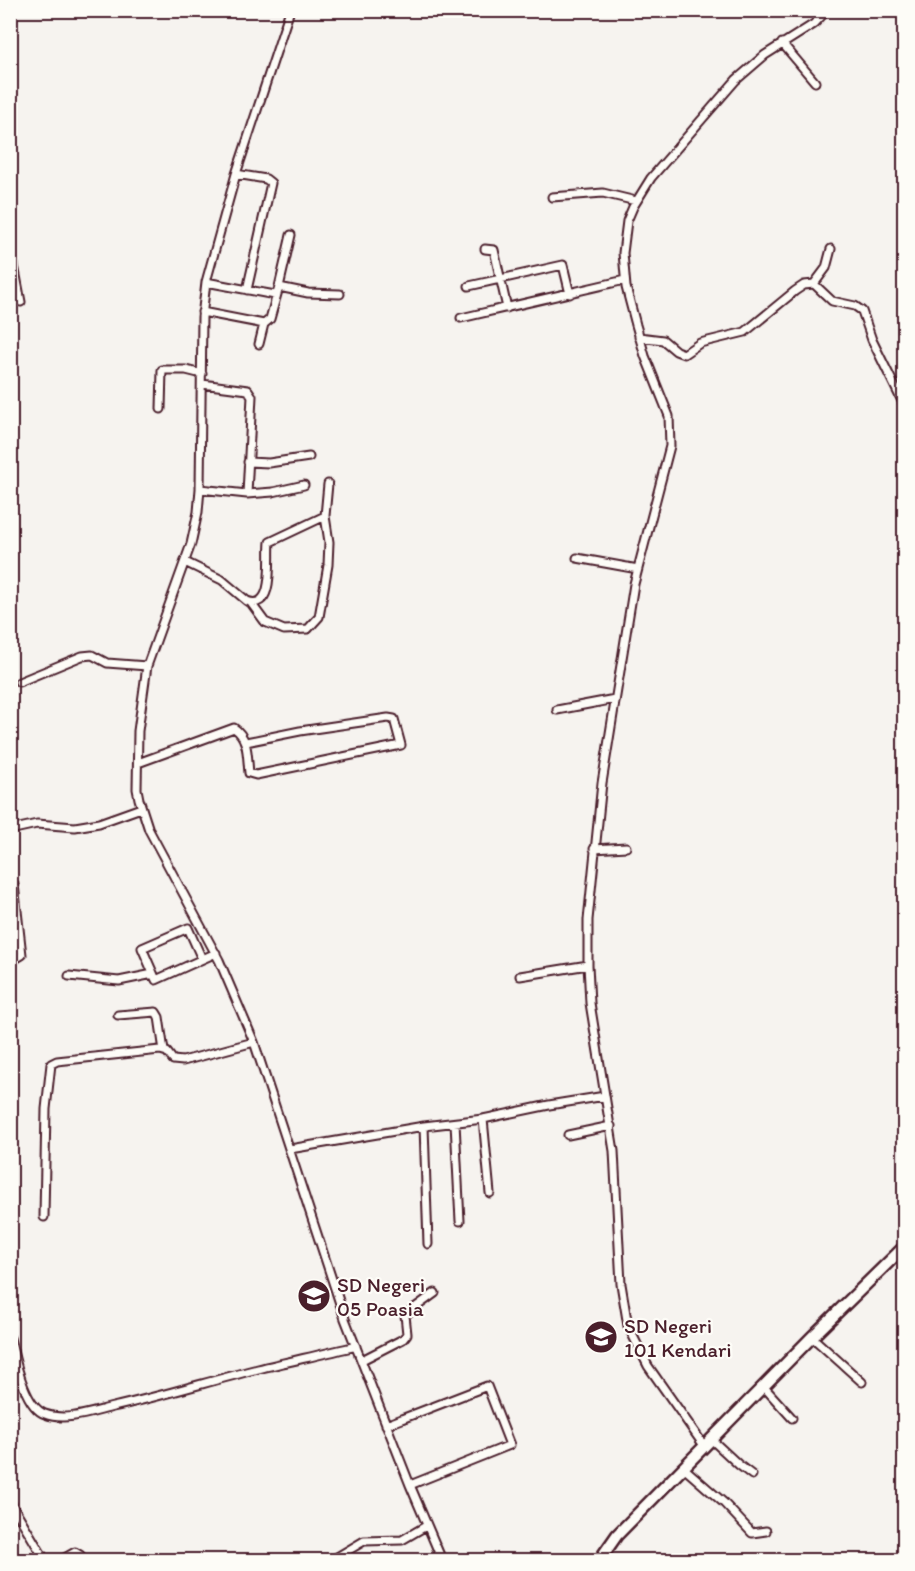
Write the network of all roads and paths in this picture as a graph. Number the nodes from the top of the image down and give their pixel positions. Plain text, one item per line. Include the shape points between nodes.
1 (290, 10) edge
2 (827, 10) edge
3 (782, 43) junction
4 (815, 82) dead end
5 (236, 174) junction
6 (552, 196) dead end
7 (636, 201) junction
8 (291, 235) dead end
9 (10, 244) edge
10 (485, 249) dead end
11 (831, 249) dead end
12 (500, 279) junction
13 (625, 280) junction
14 (206, 282) junction
15 (814, 284) junction
16 (470, 286) dead end
17 (279, 287) junction
18 (247, 290) junction
19 (340, 294) dead end
20 (570, 294) junction
21 (275, 295) junction
22 (21, 302) dead end
23 (507, 308) junction
24 (202, 312) junction
25 (462, 318) dead end
26 (264, 324) junction
27 (639, 337) junction
28 (259, 344) dead end
29 (202, 374) junction
30 (202, 384) junction
31 (904, 405) edge
32 (161, 409) dead end
33 (309, 456) dead end
34 (248, 462) junction
35 (328, 484) dead end
36 (304, 485) dead end
37 (200, 489) junction
38 (247, 494) junction
39 (325, 516) junction
40 (578, 558) dead end
41 (185, 562) junction
42 (638, 569) junction
43 (251, 603) junction
44 (147, 666) junction
45 (19, 682) dead end
46 (615, 699) junction
47 (557, 710) dead end
48 (246, 742) junction
49 (138, 763) junction
50 (141, 808) junction
51 (10, 830) edge
52 (626, 847) dead end
53 (594, 849) junction
54 (12, 885) edge
55 (216, 953) junction
56 (202, 959) junction
57 (10, 962) edge
58 (588, 965) junction
59 (153, 974) junction
60 (69, 976) dead end
61 (520, 976) dead end
62 (118, 1015) dead end
63 (254, 1042) junction
64 (164, 1051) junction
65 (605, 1096) junction
66 (483, 1119) junction
67 (455, 1123) junction
68 (424, 1126) junction
69 (611, 1126) junction
70 (568, 1135) dead end
71 (290, 1149) junction
72 (490, 1193) dead end
73 (44, 1216) dead end
74 (460, 1221) dead end
75 (428, 1244) dead end
76 (904, 1247) edge
77 (435, 1293) dead end
78 (812, 1337) junction
79 (10, 1338) edge
80 (356, 1346) junction
81 (362, 1360) junction
82 (862, 1382) dead end
83 (764, 1387) junction
84 (792, 1418) dead end
85 (386, 1425) junction
86 (709, 1444) junction
87 (685, 1469) junction
88 (752, 1475) dead end
89 (410, 1485) junction
90 (10, 1501) edge
91 (426, 1526) junction
92 (766, 1531) dead end
93 (45, 1560) edge
94 (62, 1560) edge
95 (84, 1560) edge
96 (332, 1560) edge
97 (442, 1560) edge
98 (602, 1560) edge

1 - 5 street
2 - 3 street via 814,24
3 - 4 street
3 - 7 street via 734,81
5 - 14 street
5 - 18 street via 271,183
6 - 7 street via 603,193
7 - 13 street via 625,234
8 - 17 street
9 - 22 street
10 - 12 street via 494,250
11 - 15 street via 826,268
12 - 16 street
12 - 20 street via 564,265
12 - 23 street
13 - 20 street
13 - 27 street
14 - 18 street
14 - 24 street
15 - 27 street via 795,291 745,332 700,344 684,354 663,340
15 - 31 street via 832,301 862,311
17 - 19 street
17 - 21 street
18 - 21 street
20 - 23 street
21 - 26 street via 270,319
23 - 25 street
24 - 26 street
24 - 29 street
26 - 28 street
27 - 42 street via 669,416 671,432
29 - 30 street
29 - 32 street via 162,370
30 - 34 street via 252,393
30 - 37 street
33 - 34 street via 270,463
34 - 38 street
35 - 39 street
36 - 38 street
37 - 38 street
37 - 41 street
39 - 43 street via 270,542 265,595 259,602
39 - 43 street via 329,542 319,617 308,629 284,630 265,622
40 - 42 street
41 - 43 street via 222,580
41 - 44 street
42 - 46 street
44 - 45 street via 107,663 92,655 82,656
44 - 49 street
46 - 47 street
46 - 53 street
48 - 48 street via 249,773 256,775 401,745 394,719 388,718
48 - 49 street via 234,728
49 - 50 street
50 - 51 street via 99,823 75,827 37,824
50 - 55 street via 149,830
52 - 53 street
53 - 58 street
54 - 57 street via 22,956
55 - 56 street
55 - 63 street
56 - 59 street via 156,980
56 - 59 street via 188,928 142,948
58 - 61 street
58 - 65 street
59 - 60 street via 119,981
62 - 64 street via 156,1012
63 - 64 street via 183,1061 173,1060
63 - 71 street
64 - 73 street via 51,1064
65 - 66 street
65 - 69 street
66 - 67 street
66 - 72 street
67 - 68 street
67 - 74 street
68 - 71 street
68 - 75 street
69 - 70 street
69 - 86 street via 621,1284 628,1326 648,1366
71 - 80 street
76 - 78 street
77 - 81 street via 405,1315 407,1334 403,1339
78 - 82 street
78 - 83 street
79 - 80 street via 34,1406 44,1414 60,1417 146,1400
80 - 81 street
81 - 85 street
83 - 84 street
83 - 86 street
85 - 89 street
85 - 89 street via 487,1386 510,1445
86 - 87 street
86 - 88 street
87 - 92 street via 752,1533
87 - 98 street via 617,1535
89 - 91 street
90 - 93 street
91 - 96 street via 402,1540 364,1541
91 - 97 street
94 - 95 street via 75,1552

